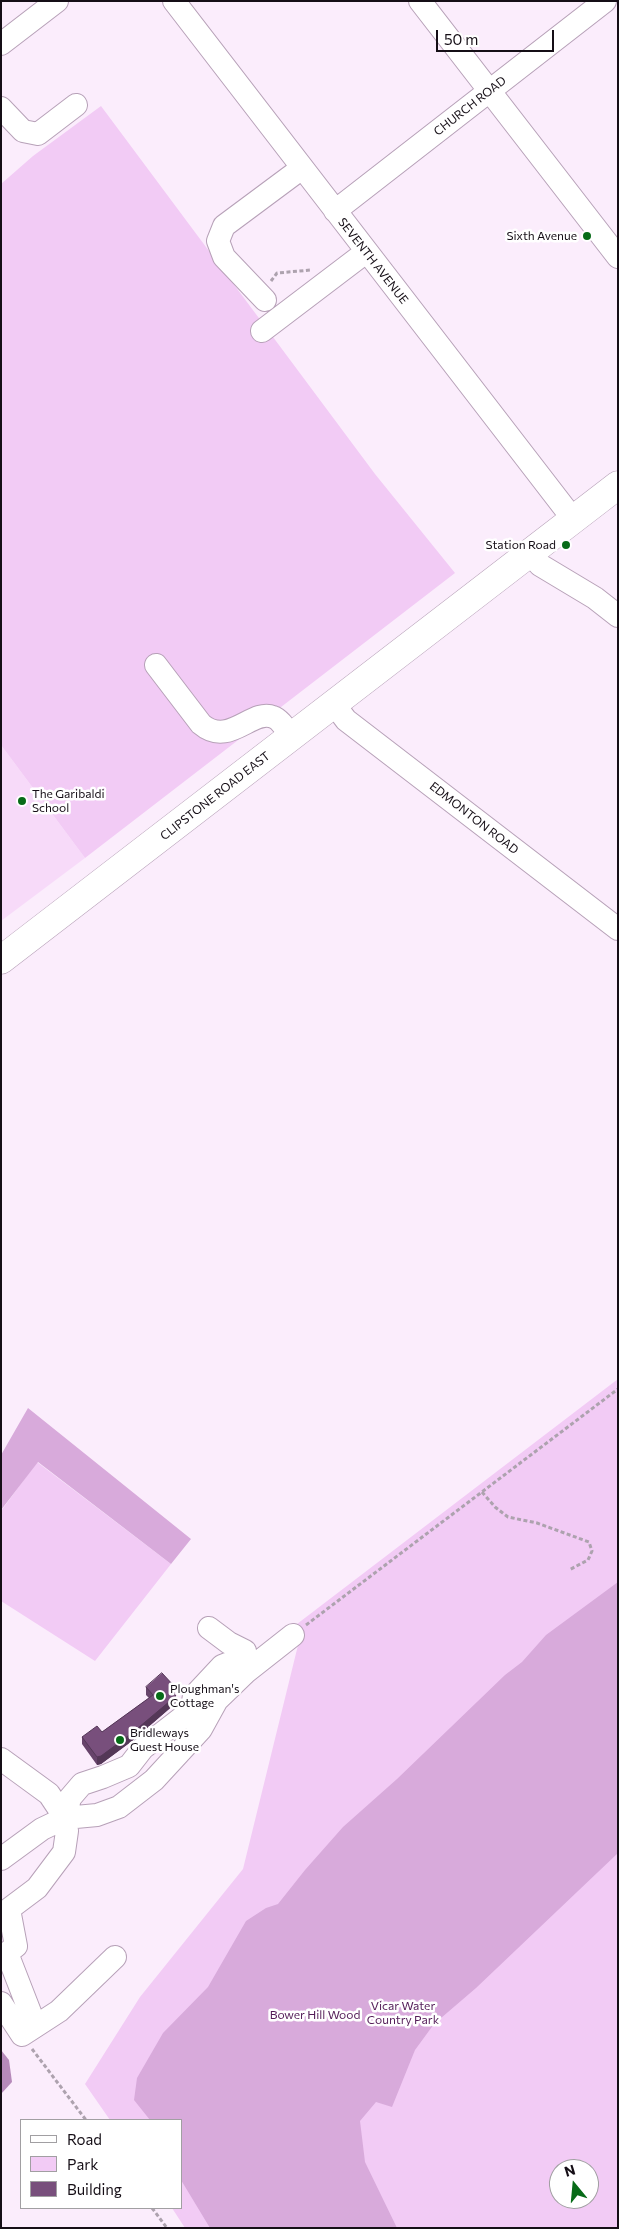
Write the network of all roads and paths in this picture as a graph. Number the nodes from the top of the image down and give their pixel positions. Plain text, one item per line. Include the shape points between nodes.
1 (57, 1) edge
2 (174, 1) edge
3 (420, 1) edge
4 (605, 1) edge
5 (3, 40) edge
6 (490, 91) junction
7 (76, 105) dead end
8 (1, 108) edge
9 (302, 168) junction
10 (334, 211) junction
11 (610, 231) edge
12 (366, 252) junction
13 (618, 257) edge
14 (344, 268) junction
15 (266, 300) joint
16 (262, 331) dead end
17 (618, 485) edge
18 (573, 519) junction
19 (529, 553) junction
20 (618, 616) edge
21 (156, 665) dead end
22 (334, 704) junction
23 (292, 736) junction
24 (618, 929) edge
25 (1, 960) edge
26 (618, 1389) edge
27 (482, 1492) junction
28 (570, 1570) dead end
29 (209, 1628) dead end
30 (293, 1634) joint
31 (1, 1759) edge
32 (65, 1818) junction
33 (1, 1859) edge
34 (115, 1957) dead end
35 (1, 2003) edge
36 (29, 2030) junction
37 (85, 2119) edge
38 (153, 2209) edge
39 (167, 2228) edge

1 - 5 street
2 - 9 street, SEVENTH AVENUE
3 - 6 street
4 - 6 street, CHURCH ROAD
6 - 10 street, CHURCH ROAD
6 - 11 street
7 - 8 street via 38,134 23,131
9 - 10 street, SEVENTH AVENUE
9 - 15 street via 224,226 218,241 224,256
10 - 12 street, SEVENTH AVENUE
11 - 13 street
12 - 14 street
12 - 18 street, SEVENTH AVENUE
14 - 15 path via 277,273 267,286
14 - 16 street
17 - 18 main road, CLIPSTONE ROAD EAST
18 - 19 main road, CLIPSTONE ROAD EAST
19 - 20 street via 540,565
19 - 22 main road, CLIPSTONE ROAD EAST
21 - 23 street via 209,731 231,730 268,716 274,717
22 - 23 main road, CLIPSTONE ROAD EAST
22 - 24 street, EDMONTON ROAD via 346,720
23 - 25 main road, CLIPSTONE ROAD EAST
26 - 27 path
27 - 28 path via 508,1517 537,1523 589,1542 592,1551 588,1560
27 - 30 path
29 - 32 street via 245,1651 242,1658 222,1666 194,1696 192,1707 183,1717 143,1748 129,1766 82,1784 70,1798
30 - 32 street via 217,1700 201,1729 154,1780 119,1807 97,1815
31 - 32 street via 49,1794
32 - 33 street via 42,1829
32 - 36 street via 64,1852 37,1888 9,1909 16,1946 7,1953
34 - 36 street via 59,2011
35 - 36 street
36 - 37 path
38 - 39 path

